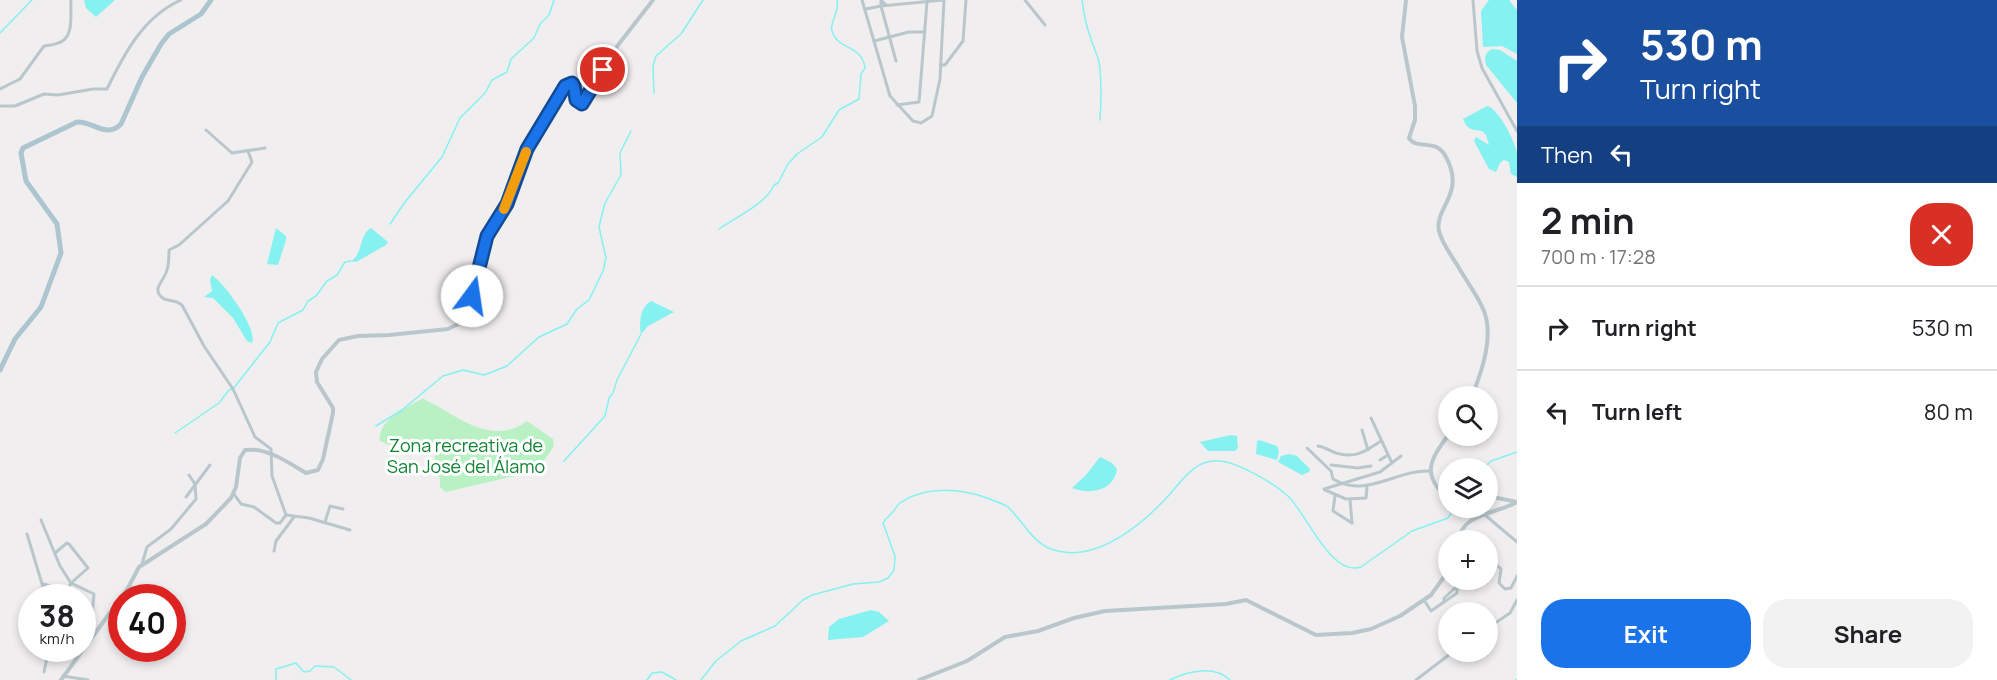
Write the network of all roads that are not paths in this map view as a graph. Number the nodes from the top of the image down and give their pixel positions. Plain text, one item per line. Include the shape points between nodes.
1 (71, 0) edge
2 (181, 0) edge
3 (211, 0) edge
4 (653, 0) edge
5 (862, 0) edge
6 (867, 0) edge
7 (881, 0) edge
8 (943, 0) edge
9 (966, 0) edge
10 (1025, 0) edge
11 (1406, 0) edge
12 (1473, 0) edge
13 (927, 2) junction
14 (881, 6) junction
15 (891, 6) junction
16 (865, 7) junction
17 (1045, 25) dead end
18 (925, 32) junction
19 (888, 37) junction
20 (874, 41) junction
21 (896, 61) dead end
22 (941, 65) junction
23 (0, 89) edge
24 (897, 105) junction
25 (0, 106) edge
26 (206, 130) dead end
27 (1517, 131) edge
28 (265, 148) dead end
29 (248, 151) junction
30 (0, 369) edge
31 (1475, 386) edge
32 (1371, 418) dead end
33 (1362, 430) dead end
34 (1381, 441) junction
35 (1318, 446) dead end
36 (1441, 446) edge
37 (1307, 448) dead end
38 (1368, 450) junction
39 (272, 455) junction
40 (1388, 455) junction
41 (1401, 456) dead end
42 (1380, 460) dead end
43 (1392, 463) junction
44 (210, 465) dead end
45 (1331, 465) dead end
46 (1371, 466) dead end
47 (1430, 471) junction
48 (189, 475) dead end
49 (1343, 483) junction
50 (195, 484) junction
51 (1367, 487) junction
52 (1438, 489) edge
53 (234, 494) junction
54 (1335, 496) junction
55 (186, 497) dead end
56 (1498, 498) edge
57 (1350, 499) junction
58 (1517, 502) edge
59 (343, 508) dead end
60 (1498, 510) edge
61 (286, 515) junction
62 (294, 517) junction
63 (1479, 518) edge
64 (1489, 518) edge
65 (41, 520) dead end
66 (325, 522) junction
67 (350, 530) dead end
68 (1463, 530) edge
69 (27, 534) dead end
70 (1517, 542) edge
71 (274, 551) dead end
72 (55, 553) junction
73 (142, 564) junction
74 (1498, 566) edge
75 (1517, 576) edge
76 (71, 583) joint
77 (44, 584) edge
78 (1438, 586) edge
79 (1457, 590) edge
80 (1424, 600) junction
81 (1517, 600) edge
82 (1498, 621) edge
83 (96, 631) edge
84 (46, 662) edge
85 (74, 662) edge
86 (1440, 662) edge
87 (44, 672) dead end
88 (62, 678) edge
89 (88, 680) edge
90 (919, 680) edge
91 (1416, 680) edge

1 - 23 street via 66,38 44,46 20,79
2 - 25 street via 164,9 144,28 116,68 107,89 44,94 15,106
3 - 30 main road via 201,14 169,34 161,44 117,129 108,131 77,122 23,148 26,181 57,224 61,253 40,306 10,347
4 - 39 street via 622,39 585,102 578,104 572,83 565,86 527,149 507,204 487,236 462,322 448,329 339,340 316,372 317,382 333,408 321,466 306,473
5 - 16 street
6 - 16 street
7 - 14 street
7 - 15 street
8 - 13 street
8 - 22 street
9 - 22 street via 963,41
10 - 17 street
11 - 31 street via 1402,38 1415,106 1409,138 1417,144 1434,145 1451,167 1451,194 1440,217 1439,232 1482,307 1486,323 1487,340
12 - 27 street via 1482,69
13 - 15 street
13 - 18 street
14 - 15 street
14 - 16 street via 869,10
14 - 19 street
16 - 20 street
18 - 19 street
18 - 24 street via 919,102
19 - 20 street
19 - 21 street
20 - 24 street via 890,96
22 - 24 street via 935,106 926,122 914,120
26 - 29 street via 230,152
28 - 29 street
29 - 39 street via 252,162 232,196 170,249 168,267 157,290 160,296 182,305 234,392 255,437 268,446
32 - 34 street
33 - 38 street
34 - 38 street
34 - 40 street
35 - 38 street via 1347,455 1361,455
36 - 47 street
37 - 49 street via 1331,471 1333,479
39 - 53 street via 249,449 242,453
39 - 61 street via 272,476
40 - 42 street
40 - 43 street
41 - 43 street
43 - 49 street via 1380,472
44 - 50 street
45 - 46 street
47 - 51 street
47 - 52 street
48 - 50 street
49 - 51 street
49 - 54 street via 1324,489
50 - 55 street
50 - 73 street via 196,499 171,530 147,547
51 - 57 street via 1366,498
53 - 61 street via 241,504 254,507 276,523
53 - 73 street via 206,524
54 - 57 street
54 - 57 street via 1333,511 1352,523
56 - 58 street
58 - 60 street
59 - 66 street via 330,506
61 - 62 street
62 - 66 street
62 - 71 street via 276,541
63 - 68 street
64 - 70 street
65 - 72 street
66 - 67 street
69 - 77 street
72 - 76 street
72 - 76 street via 67,543 88,568
73 - 83 street
74 - 75 street via 1499,583 1505,589 1511,588
78 - 80 street
79 - 80 street via 1431,611
80 - 90 street via 1371,629 1324,635 1311,633 1246,600 1105,610 1005,638 967,661
81 - 82 street
84 - 87 street
85 - 88 street
86 - 91 street
88 - 89 street

